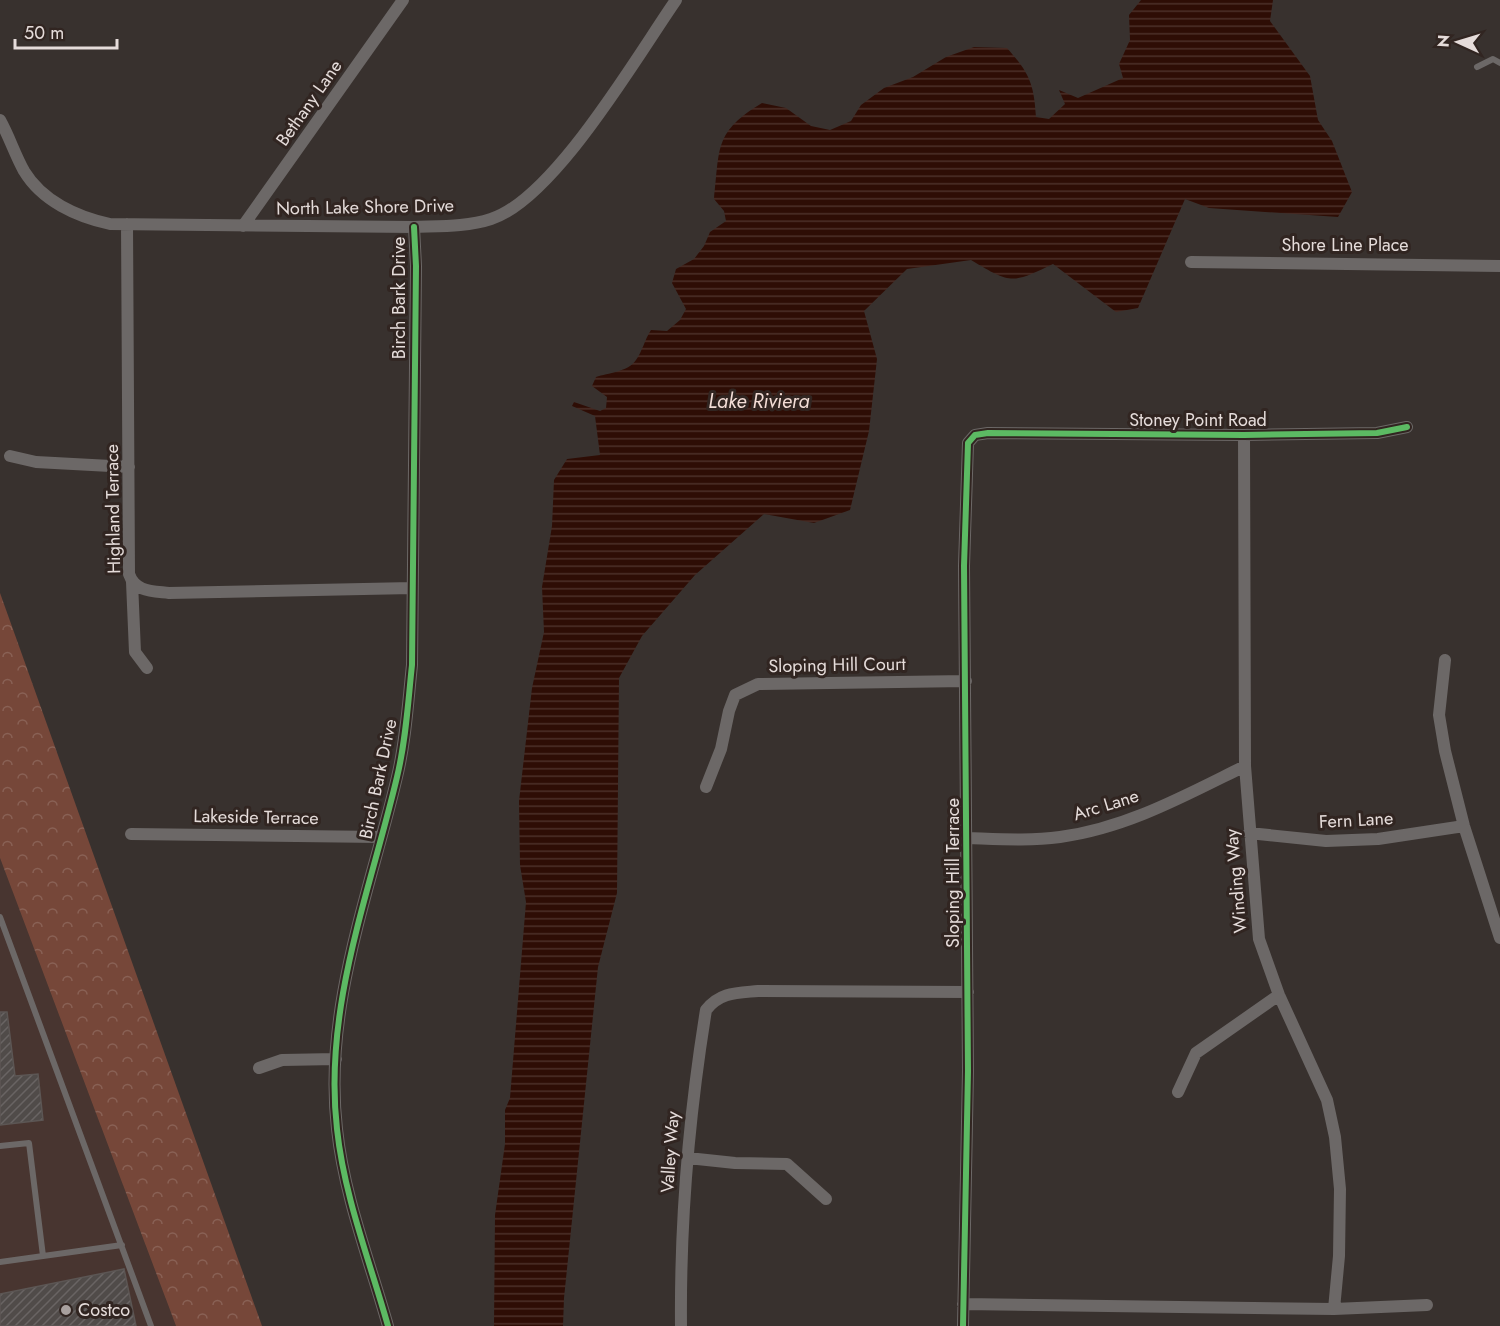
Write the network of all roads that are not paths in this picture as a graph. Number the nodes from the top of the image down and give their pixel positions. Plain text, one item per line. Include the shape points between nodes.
1 (403, 0) edge
2 (676, 0) edge
3 (1500, 63) edge
4 (1477, 68) dead end
5 (0, 120) edge
6 (127, 224) junction
7 (243, 226) junction
8 (414, 227) junction
9 (1191, 262) dead end
10 (1500, 266) edge
11 (1407, 427) dead end
12 (988, 434) joint
13 (1244, 435) junction
14 (10, 456) dead end
15 (129, 467) junction
16 (132, 582) junction
17 (412, 588) junction
18 (1445, 660) dead end
19 (147, 668) dead end
20 (966, 681) junction
21 (1245, 766) junction
22 (706, 787) dead end
23 (1464, 826) junction
24 (1249, 833) junction
25 (131, 834) dead end
26 (381, 837) junction
27 (968, 838) junction
28 (0, 917) edge
29 (1500, 938) edge
30 (968, 992) junction
31 (1279, 995) junction
32 (336, 1059) junction
33 (259, 1068) dead end
34 (1178, 1092) dead end
35 (0, 1146) edge
36 (688, 1158) junction
37 (826, 1199) dead end
38 (122, 1245) junction
39 (43, 1256) junction
40 (0, 1262) edge
41 (963, 1304) junction
42 (1427, 1305) dead end
43 (1334, 1309) junction
44 (151, 1326) edge
45 (388, 1326) edge
46 (681, 1326) edge
47 (963, 1326) edge

1 - 7 street, Bethany Lane
2 - 8 street, North Lake Shore Drive via 575,146 544,184 492,219
3 - 4 lane via 1493,59
5 - 6 street, North Lake Shore Drive via 25,172 48,198 86,219
6 - 7 street, North Lake Shore Drive
6 - 15 street, Highland Terrace
7 - 8 street, North Lake Shore Drive
8 - 17 street, Birch Bark Drive
9 - 10 street, Shore Line Place
11 - 13 street, Stoney Point Road via 1377,433
12 - 13 street, Stoney Point Road
12 - 20 street, Sloping Hill Terrace via 975,435 968,443
13 - 21 street, Winding Way
14 - 15 street via 36,462
15 - 16 street, Highland Terrace
16 - 17 street, Highland Terrace via 138,588 169,593
16 - 19 street via 135,652
17 - 26 street, Birch Bark Drive via 412,665 406,730
18 - 23 street via 1439,715
20 - 22 street, Sloping Hill Court via 758,684 745,689 735,695
20 - 27 street, Sloping Hill Terrace
21 - 24 street, Winding Way
21 - 27 street, Arc Lane via 1138,817 1105,826 1061,837
23 - 24 street, Fern Lane via 1326,841
23 - 29 street
24 - 31 street, Winding Way via 1259,939
25 - 26 street, Lakeside Terrace
26 - 32 street, Birch Bark Drive via 342,999
27 - 30 street, Sloping Hill Terrace
28 - 38 lane
30 - 36 street, Valley Way via 758,992 714,999 706,1010
30 - 41 street, Sloping Hill Terrace
31 - 34 street via 1196,1053
31 - 43 street, Winding Way via 1327,1100 1335,1137 1340,1189
32 - 33 street via 282,1060
32 - 45 street, Birch Bark Drive via 337,1128 350,1195
35 - 39 lane via 28,1143
36 - 37 street via 787,1164
36 - 46 street, Valley Way
38 - 39 lane
38 - 44 lane
39 - 40 lane
41 - 43 street
41 - 47 street, Sloping Hill Terrace
42 - 43 street

